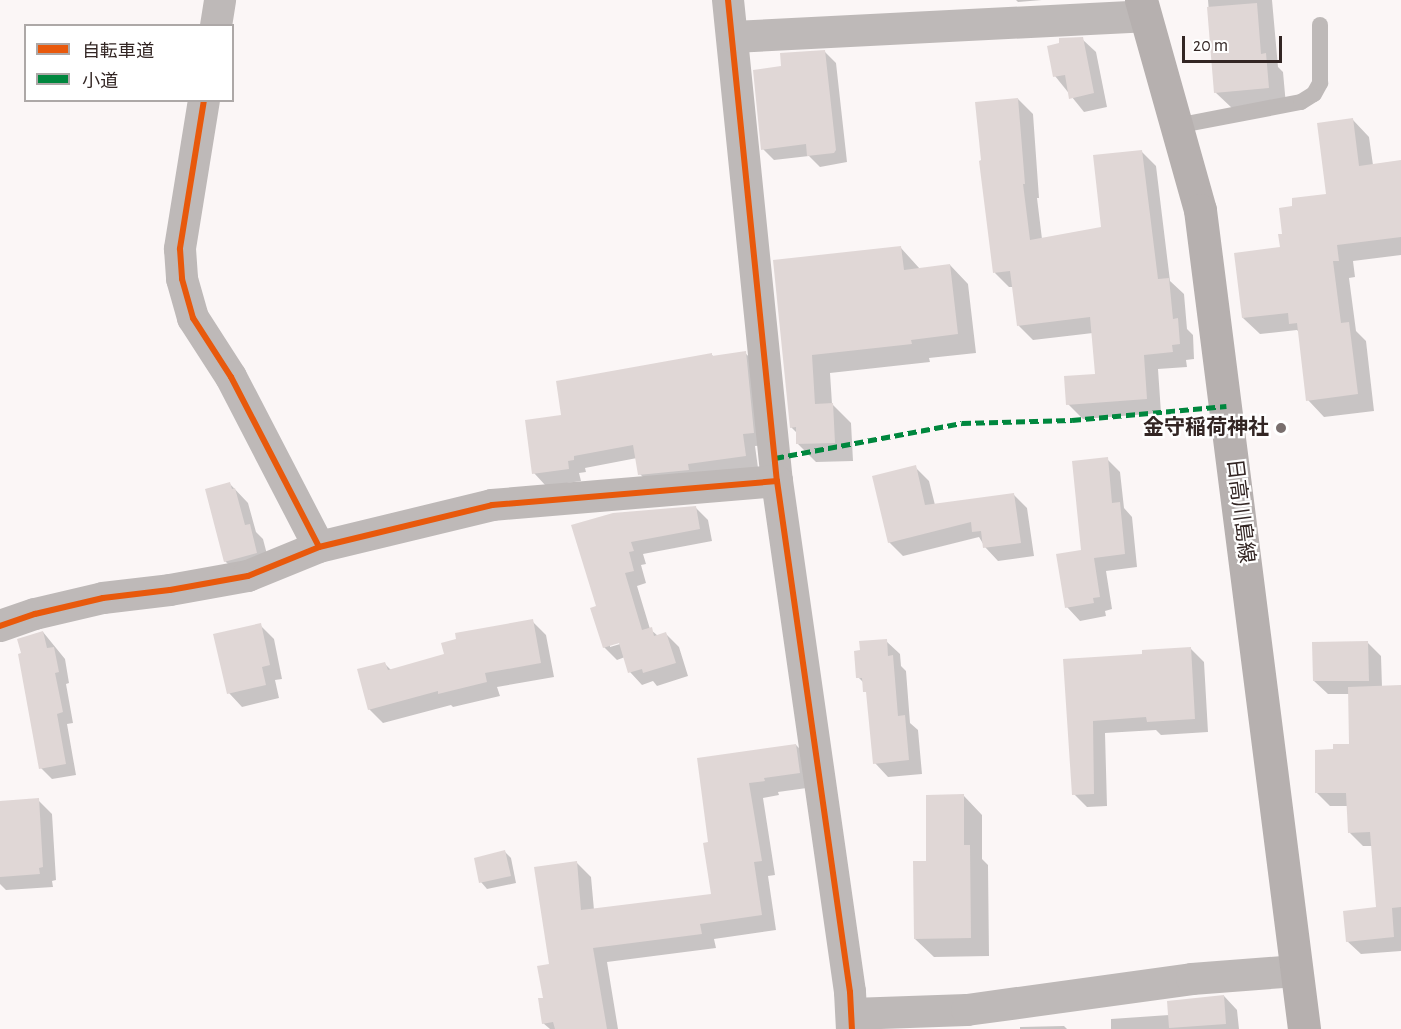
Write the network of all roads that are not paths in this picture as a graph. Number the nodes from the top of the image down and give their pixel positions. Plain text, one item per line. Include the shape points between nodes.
1 (220, 0) edge
2 (728, 0) edge
3 (1143, 8) edge
4 (216, 24) edge
5 (1320, 25) dead end
6 (733, 37) junction
7 (204, 102) edge
8 (1176, 126) junction
9 (777, 481) junction
10 (319, 547) junction
11 (0, 626) edge
12 (1297, 971) junction
13 (852, 1022) edge
14 (1304, 1029) edge

1 - 4 street
2 - 6 street
3 - 6 street
3 - 8 main road, 日高川島線
5 - 8 lane via 1320,83 1314,94 1301,102
6 - 9 street
7 - 10 street via 180,249 182,279 193,318 231,377
8 - 12 main road, 日高川島線 via 1200,210
9 - 10 street via 492,506
9 - 13 street
10 - 11 street via 248,576 104,598
12 - 13 street via 1192,980
12 - 14 main road, 日高川島線

